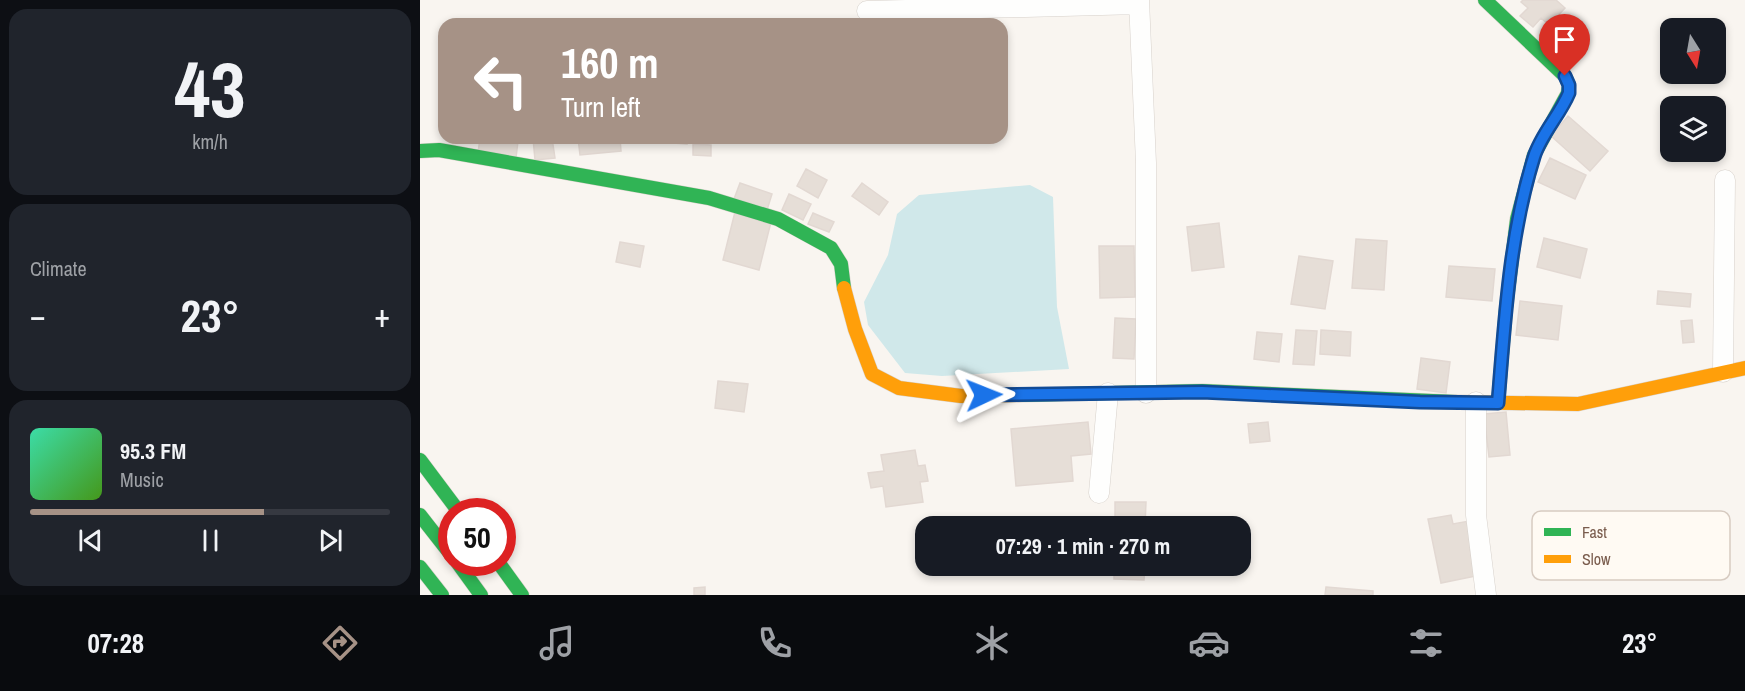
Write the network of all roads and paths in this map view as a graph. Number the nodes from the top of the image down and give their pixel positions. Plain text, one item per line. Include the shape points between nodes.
1 (1485, 0) edge
2 (1139, 2) edge
3 (867, 11) dead end
4 (420, 151) edge
5 (1725, 180) dead end
6 (1745, 368) edge
7 (1723, 372) junction
8 (1108, 393) junction
9 (1146, 393) junction
10 (1476, 402) junction
11 (1498, 403) junction
12 (420, 460) edge
13 (1099, 492) dead end
14 (448, 498) edge
15 (420, 514) edge
16 (438, 538) edge
17 (420, 567) edge
18 (468, 576) edge
19 (508, 576) edge
20 (442, 595) edge
21 (482, 595) edge
22 (522, 595) edge
23 (1486, 595) edge

1 - 11 main road via 1565,76 1569,85 1566,100 1534,155 1517,219
2 - 3 street
2 - 9 street via 1146,163
4 - 8 main road via 439,150 709,198 778,219 831,248 841,264 844,292 872,374 899,388 961,396
5 - 7 street
6 - 7 main road
7 - 11 main road via 1578,404
8 - 9 main road
8 - 13 street
9 - 10 main road
10 - 11 main road
10 - 23 street via 1476,515
12 - 14 main road
15 - 16 main road
17 - 20 main road
18 - 21 main road
19 - 22 main road

